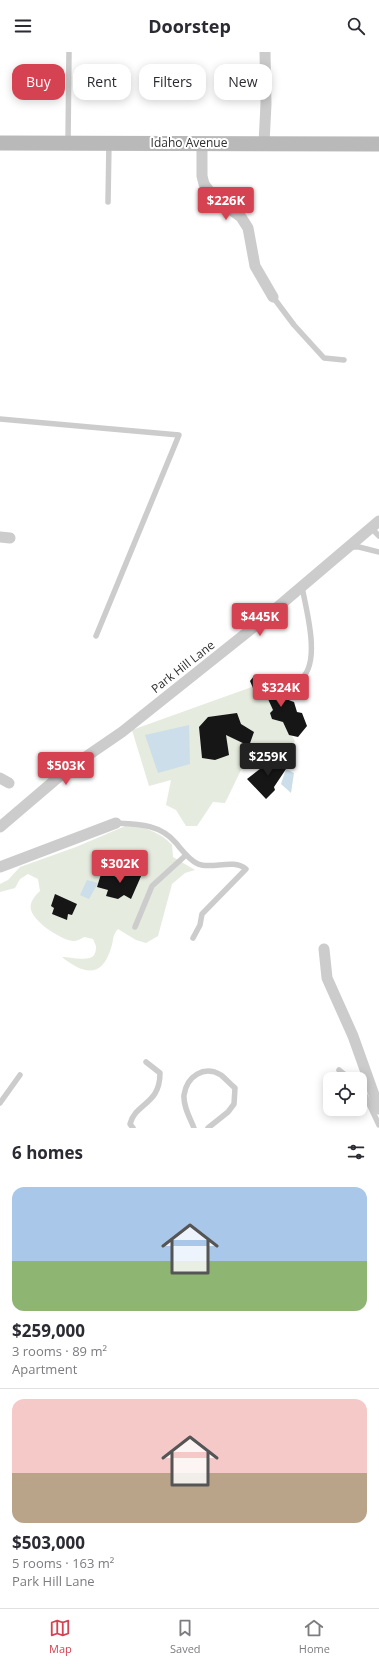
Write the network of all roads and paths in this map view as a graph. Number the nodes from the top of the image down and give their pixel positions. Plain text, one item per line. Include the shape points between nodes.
1 (69, 52) edge
2 (265, 52) edge
3 (0, 142) edge
4 (68, 142) junction
5 (109, 143) junction
6 (202, 143) junction
7 (264, 143) junction
8 (379, 144) edge
9 (108, 202) dead end
10 (273, 297) joint
11 (344, 360) dead end
12 (0, 420) edge
13 (376, 529) edge
14 (349, 547) junction
15 (379, 552) edge
16 (302, 587) junction
17 (96, 636) dead end
18 (282, 686) dead end
19 (116, 823) joint
20 (0, 827) edge
21 (186, 855) junction
22 (0, 867) edge
23 (135, 927) dead end
24 (193, 938) dead end
25 (324, 949) dead end
26 (146, 1062) dead end
27 (339, 1070) dead end
28 (341, 1072) edge
29 (20, 1075) dead end
30 (367, 1098) edge
31 (0, 1103) edge
32 (379, 1109) edge
33 (379, 1125) edge
34 (133, 1128) edge
35 (194, 1128) edge
36 (208, 1128) edge

1 - 4 lane
2 - 7 street
3 - 4 street, Idaho Avenue
4 - 5 street, Idaho Avenue
5 - 6 street, Idaho Avenue
5 - 9 lane
6 - 7 street, Idaho Avenue
6 - 10 street via 204,184 214,197 241,217 248,228 255,266
7 - 8 street, Idaho Avenue
10 - 11 lane via 324,358
12 - 17 lane via 179,435
13 - 14 street, Park Hill Lane
14 - 15 lane via 359,546
14 - 16 street, Park Hill Lane
16 - 18 lane via 311,640 310,661 300,680
16 - 20 street, Park Hill Lane via 122,732 68,769
19 - 21 lane via 156,827 174,841
19 - 22 street
21 - 23 lane via 152,886
21 - 24 lane via 199,865 237,864 246,870 202,914
25 - 32 street via 327,978 353,1036
26 - 34 lane via 160,1073 159,1088 132,1117 130,1124
27 - 28 lane
29 - 31 lane
30 - 33 lane
35 - 36 lane via 185,1106 184,1096 188,1082 202,1071 222,1076 235,1088 234,1104

